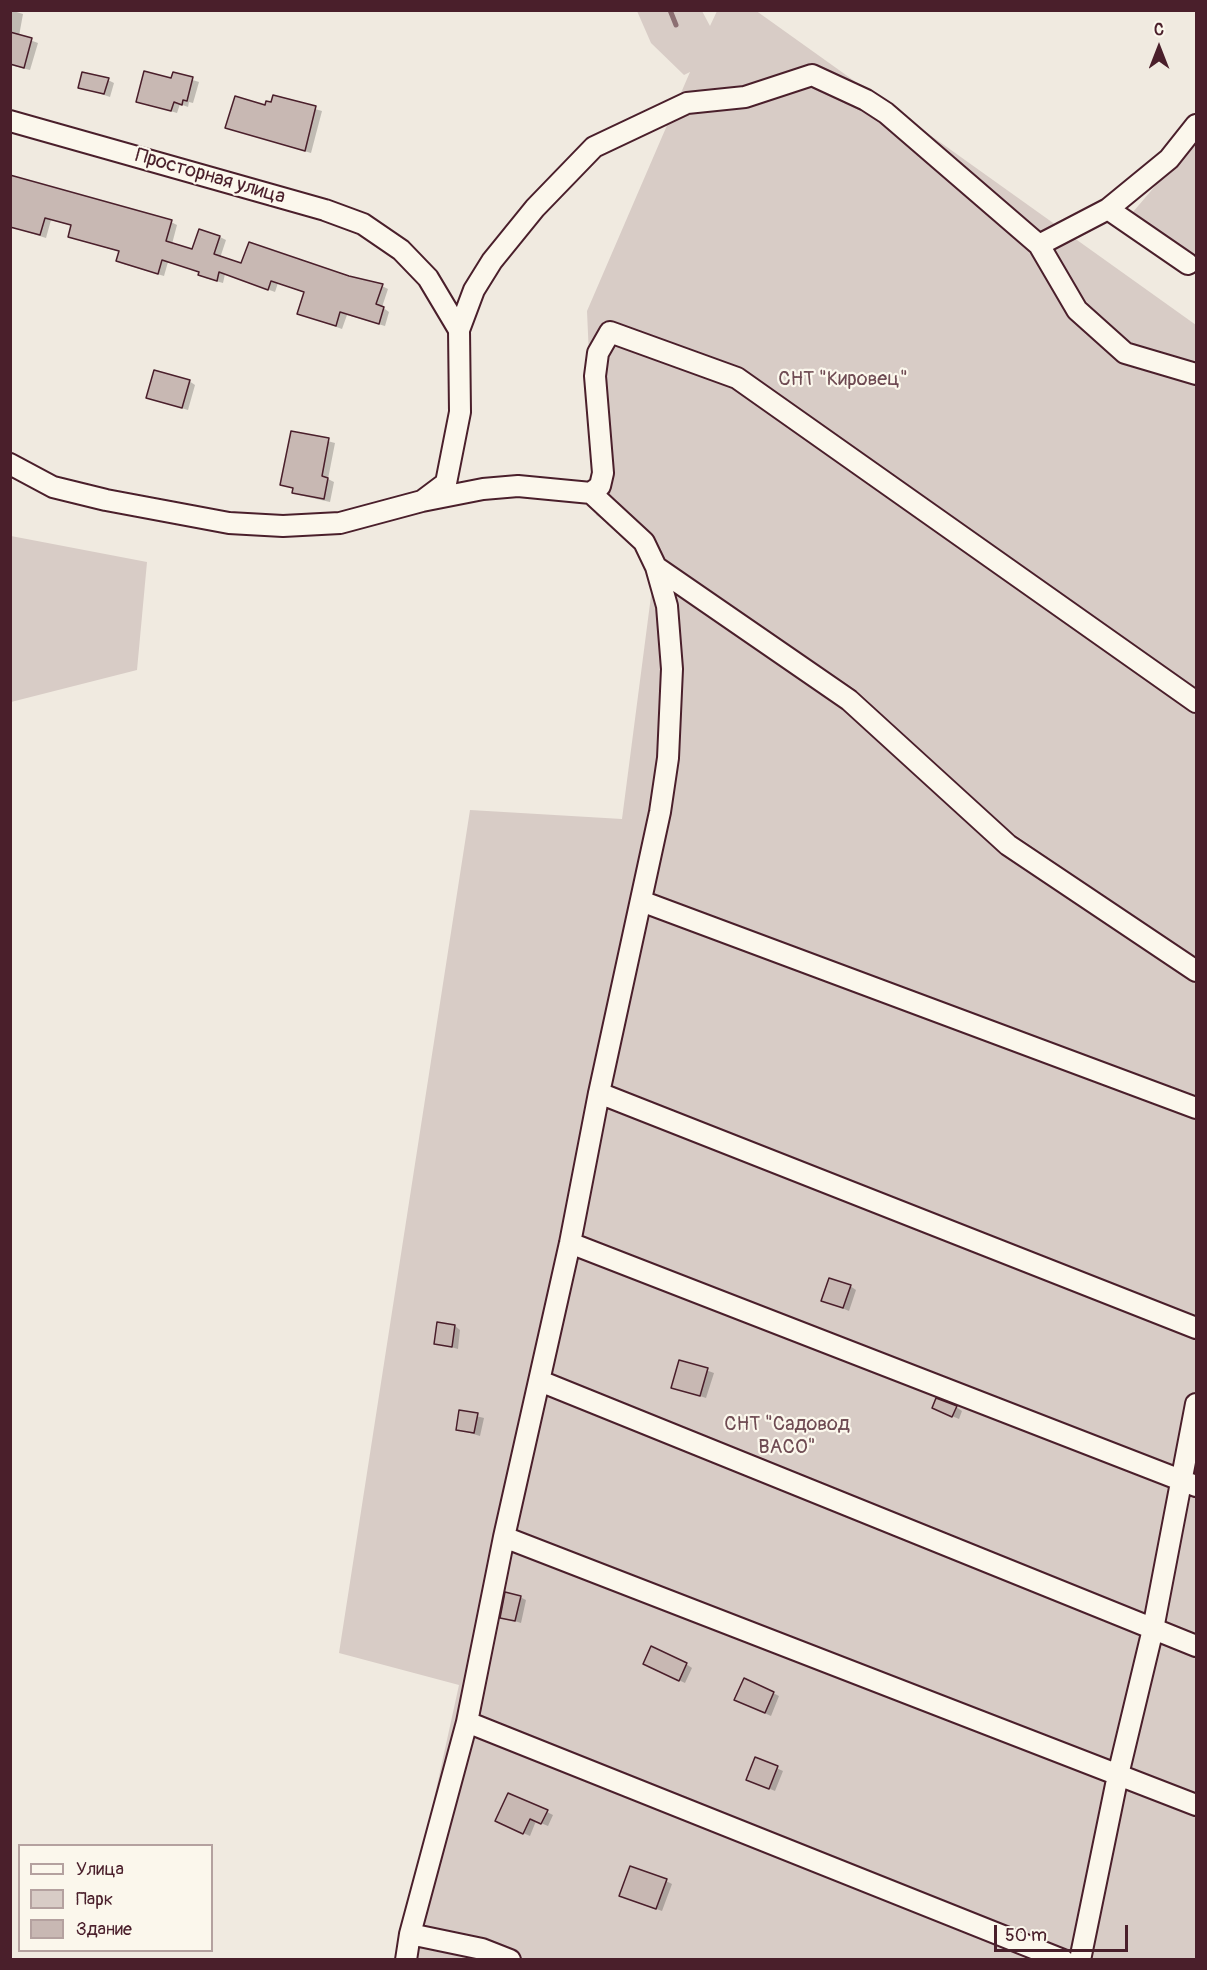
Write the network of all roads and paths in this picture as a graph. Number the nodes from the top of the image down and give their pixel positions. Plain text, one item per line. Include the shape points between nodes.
1 (10, 121) edge
2 (1197, 125) edge
3 (1108, 208) junction
4 (1039, 245) junction
5 (1188, 264) dead end
6 (459, 330) junction
7 (1197, 374) edge
8 (10, 464) edge
9 (591, 493) junction
10 (422, 501) junction
11 (656, 567) junction
12 (1197, 702) edge
13 (641, 902) junction
14 (1197, 971) edge
15 (599, 1093) junction
16 (1197, 1108) edge
17 (570, 1243) junction
18 (1197, 1328) edge
19 (540, 1381) junction
20 (1197, 1404) edge
21 (1189, 1483) edge
22 (504, 1537) junction
23 (1153, 1629) junction
24 (1197, 1646) edge
25 (467, 1722) junction
26 (1118, 1775) junction
27 (1197, 1805) edge
28 (410, 1934) junction
29 (406, 1959) edge
30 (510, 1959) edge
31 (1064, 1959) edge
32 (1080, 1959) edge

1 - 6 street, Просторная улица via 363,224 401,250 428,278
2 - 3 street via 1169,159
3 - 4 street
3 - 5 street
4 - 6 street via 886,113 812,75 745,97 687,103 594,147 535,208 492,261 474,290
4 - 7 street via 1077,310 1125,353
6 - 10 street via 460,412 446,483
8 - 10 street via 53,487 229,523 340,523
9 - 10 street via 518,486
9 - 11 street via 644,542
9 - 12 street via 600,486 603,472 595,376 598,353 610,332 737,378
11 - 13 street via 667,606 672,669 668,758
11 - 14 street via 849,700 1008,845
13 - 15 street
13 - 16 street
15 - 17 street
15 - 18 street
17 - 19 street
17 - 21 street
19 - 22 street
19 - 23 street
20 - 21 street
21 - 23 street
22 - 25 street
22 - 26 street
23 - 24 street
23 - 26 street
25 - 28 street
25 - 31 street
26 - 27 street
26 - 32 street
28 - 29 street
28 - 30 street

